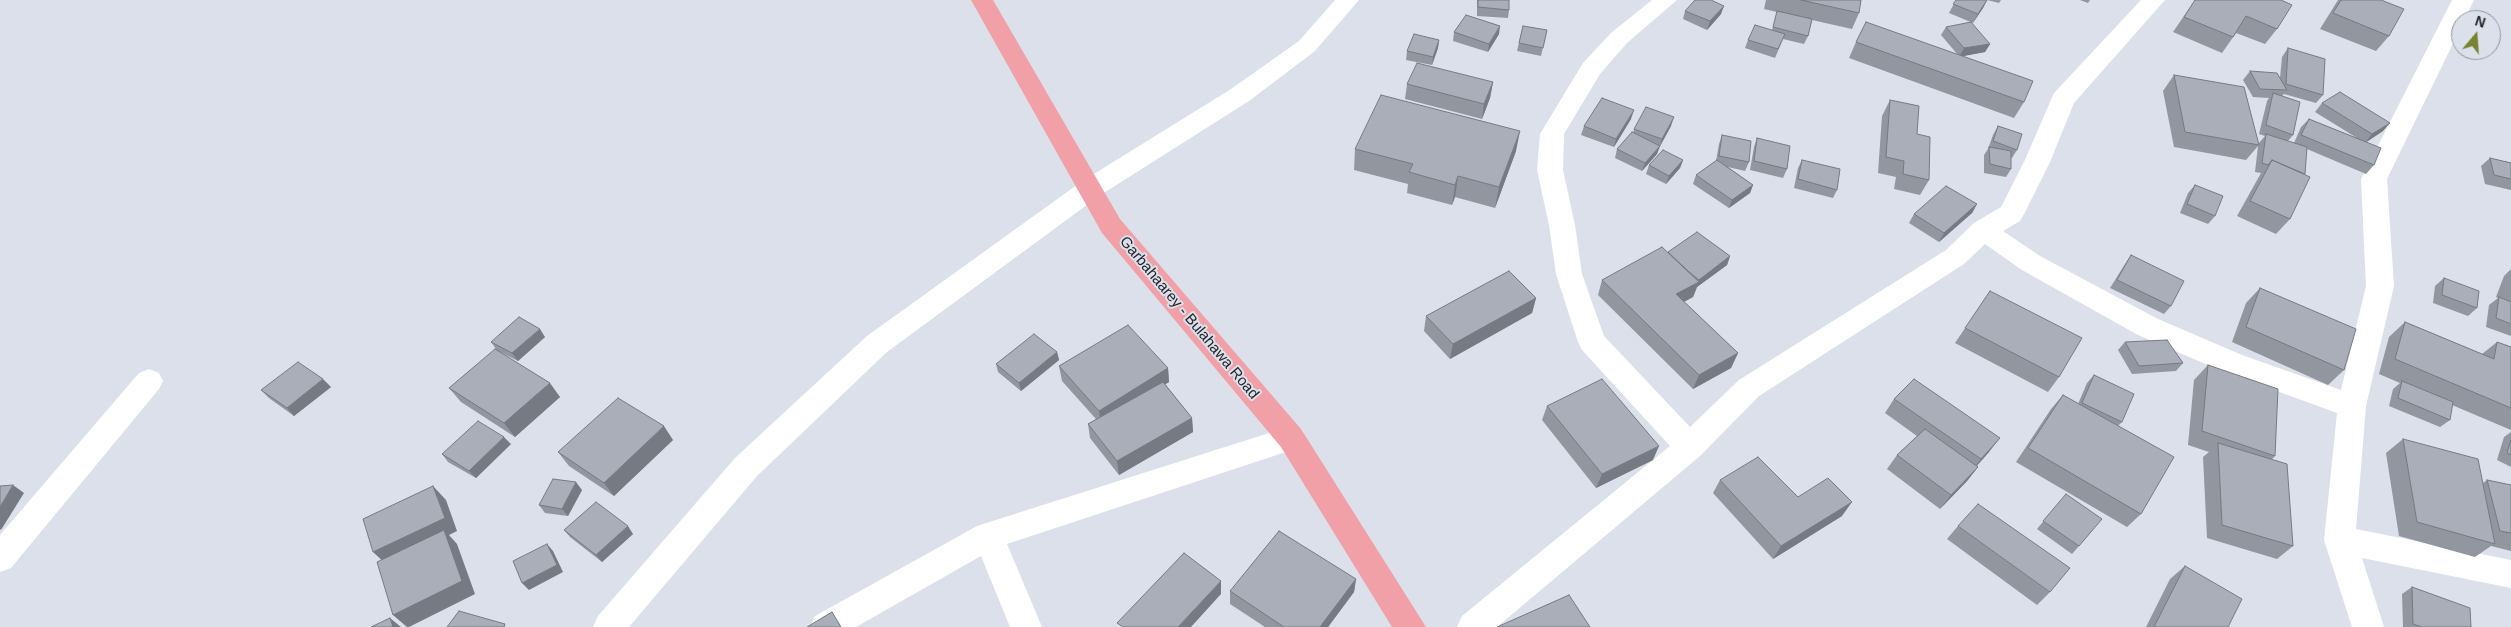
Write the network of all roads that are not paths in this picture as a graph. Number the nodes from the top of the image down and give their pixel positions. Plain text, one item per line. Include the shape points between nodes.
1 (982, 0) edge
2 (1348, 0) edge
3 (1666, 0) edge
4 (2154, 0) edge
5 (2463, 0) edge
6 (1090, 190) junction
7 (1983, 230) junction
8 (149, 381) dead end
9 (2352, 406) junction
10 (1291, 438) junction
11 (1690, 447) junction
12 (988, 536) junction
13 (2340, 540) junction
14 (0, 558) edge
15 (2511, 574) edge
16 (609, 627) edge
17 (826, 627) edge
18 (1026, 627) edge
19 (1410, 627) edge
20 (1473, 627) edge
21 (2368, 627) edge

1 - 6 main road, Garbahaarey - Bulahawa Road
2 - 6 street via 1299,52 1240,95
3 - 11 street via 1619,38 1591,68 1552,134 1550,170 1568,274 1592,342
4 - 7 street via 2063,99 2011,214
5 - 9 street via 2374,179 2380,286
6 - 10 main road, Garbahaarey - Bulahawa Road via 1111,226
6 - 16 street via 877,344 746,467
7 - 9 street via 2031,263 2148,327 2232,363
7 - 11 street via 1955,257 1749,388
8 - 14 street
9 - 13 street
10 - 12 street
10 - 19 main road, Garbahaarey - Bulahawa Road
11 - 20 street
12 - 17 street
12 - 18 street
13 - 15 street
13 - 21 street

